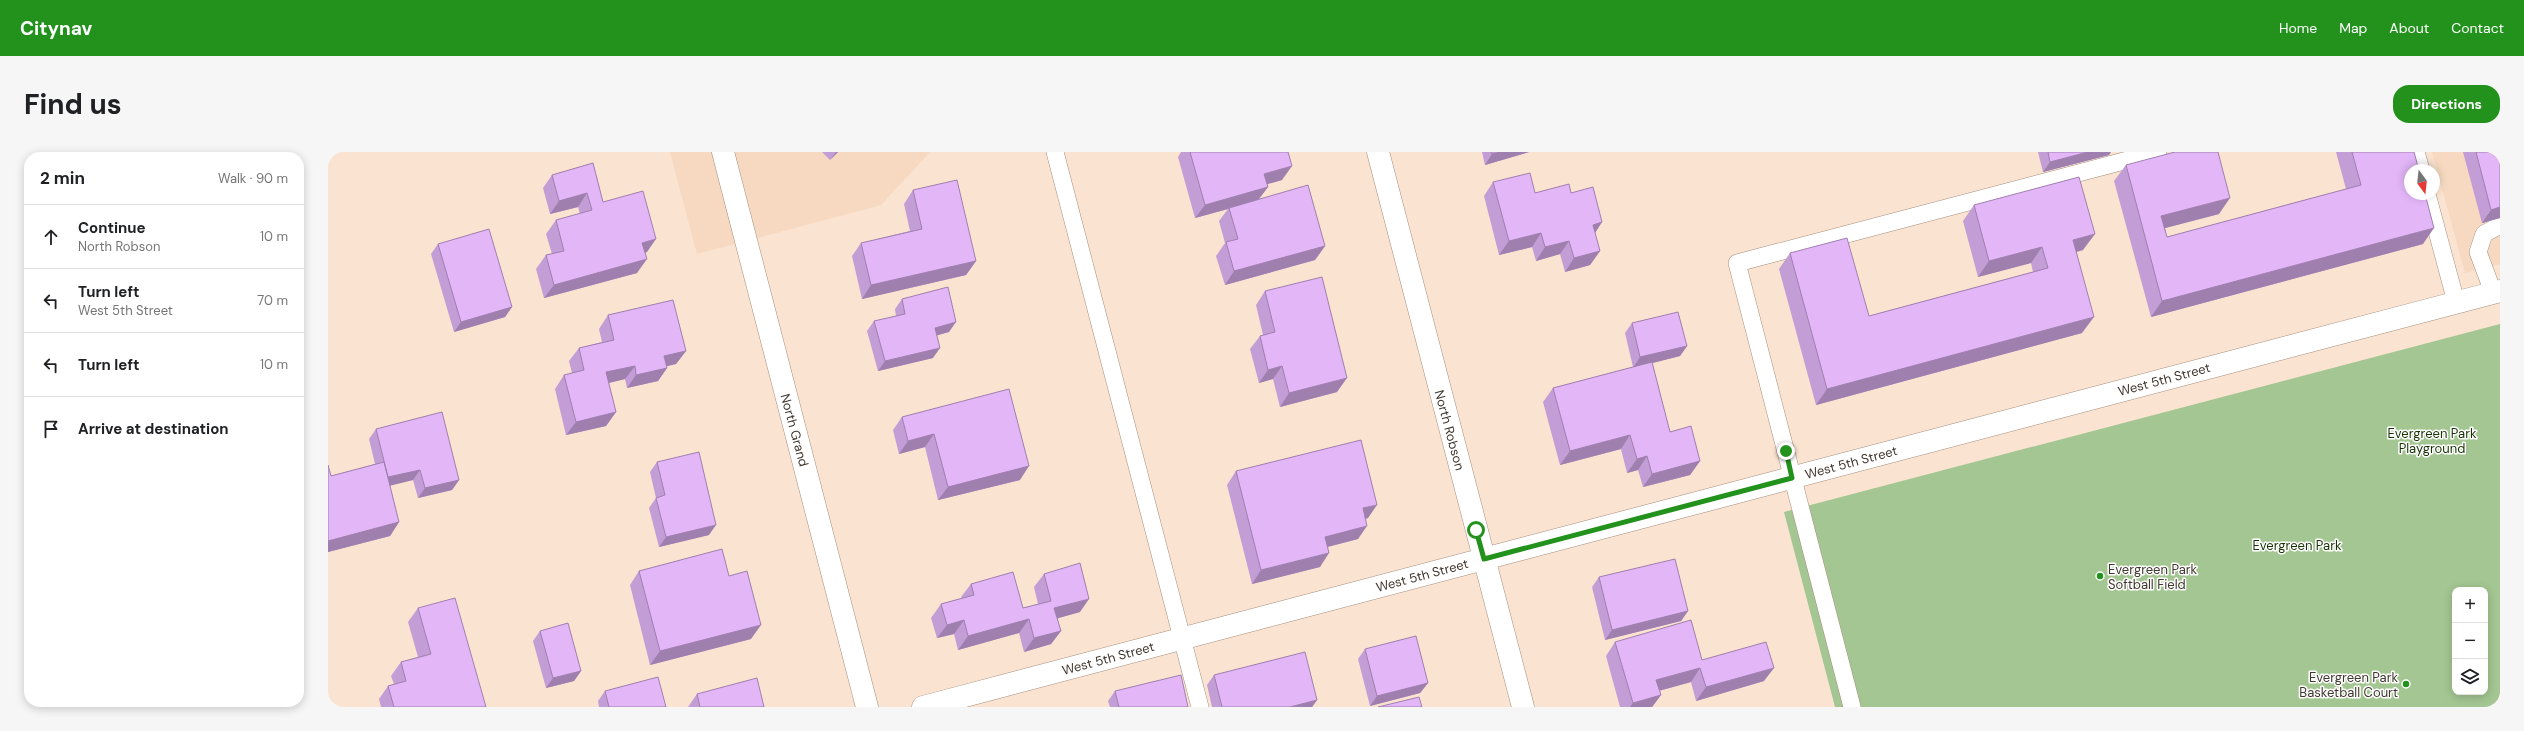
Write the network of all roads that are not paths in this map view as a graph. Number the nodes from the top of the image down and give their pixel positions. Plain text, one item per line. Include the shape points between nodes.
1 (723, 152) edge
2 (1055, 152) edge
3 (1378, 152) edge
4 (2158, 152) edge
5 (2416, 152) edge
6 (2419, 164) edge
7 (2429, 200) edge
8 (2500, 225) edge
9 (2497, 292) edge
10 (2456, 302) junction
11 (1792, 478) junction
12 (1484, 559) junction
13 (1182, 639) junction
14 (867, 707) edge
15 (923, 707) edge
16 (1200, 707) edge
17 (1523, 707) edge
18 (1852, 707) edge

1 - 14 street, North Grand
2 - 13 lane
3 - 12 street, North Robson
4 - 11 lane via 1737,263
5 - 6 lane
7 - 10 lane
8 - 9 lane via 2484,234 2478,252
9 - 10 street, West 5th Street
10 - 11 street, West 5th Street
11 - 12 street, West 5th Street
11 - 18 lane
12 - 13 street, West 5th Street
12 - 17 street, North Robson
13 - 15 street, West 5th Street
13 - 16 lane

